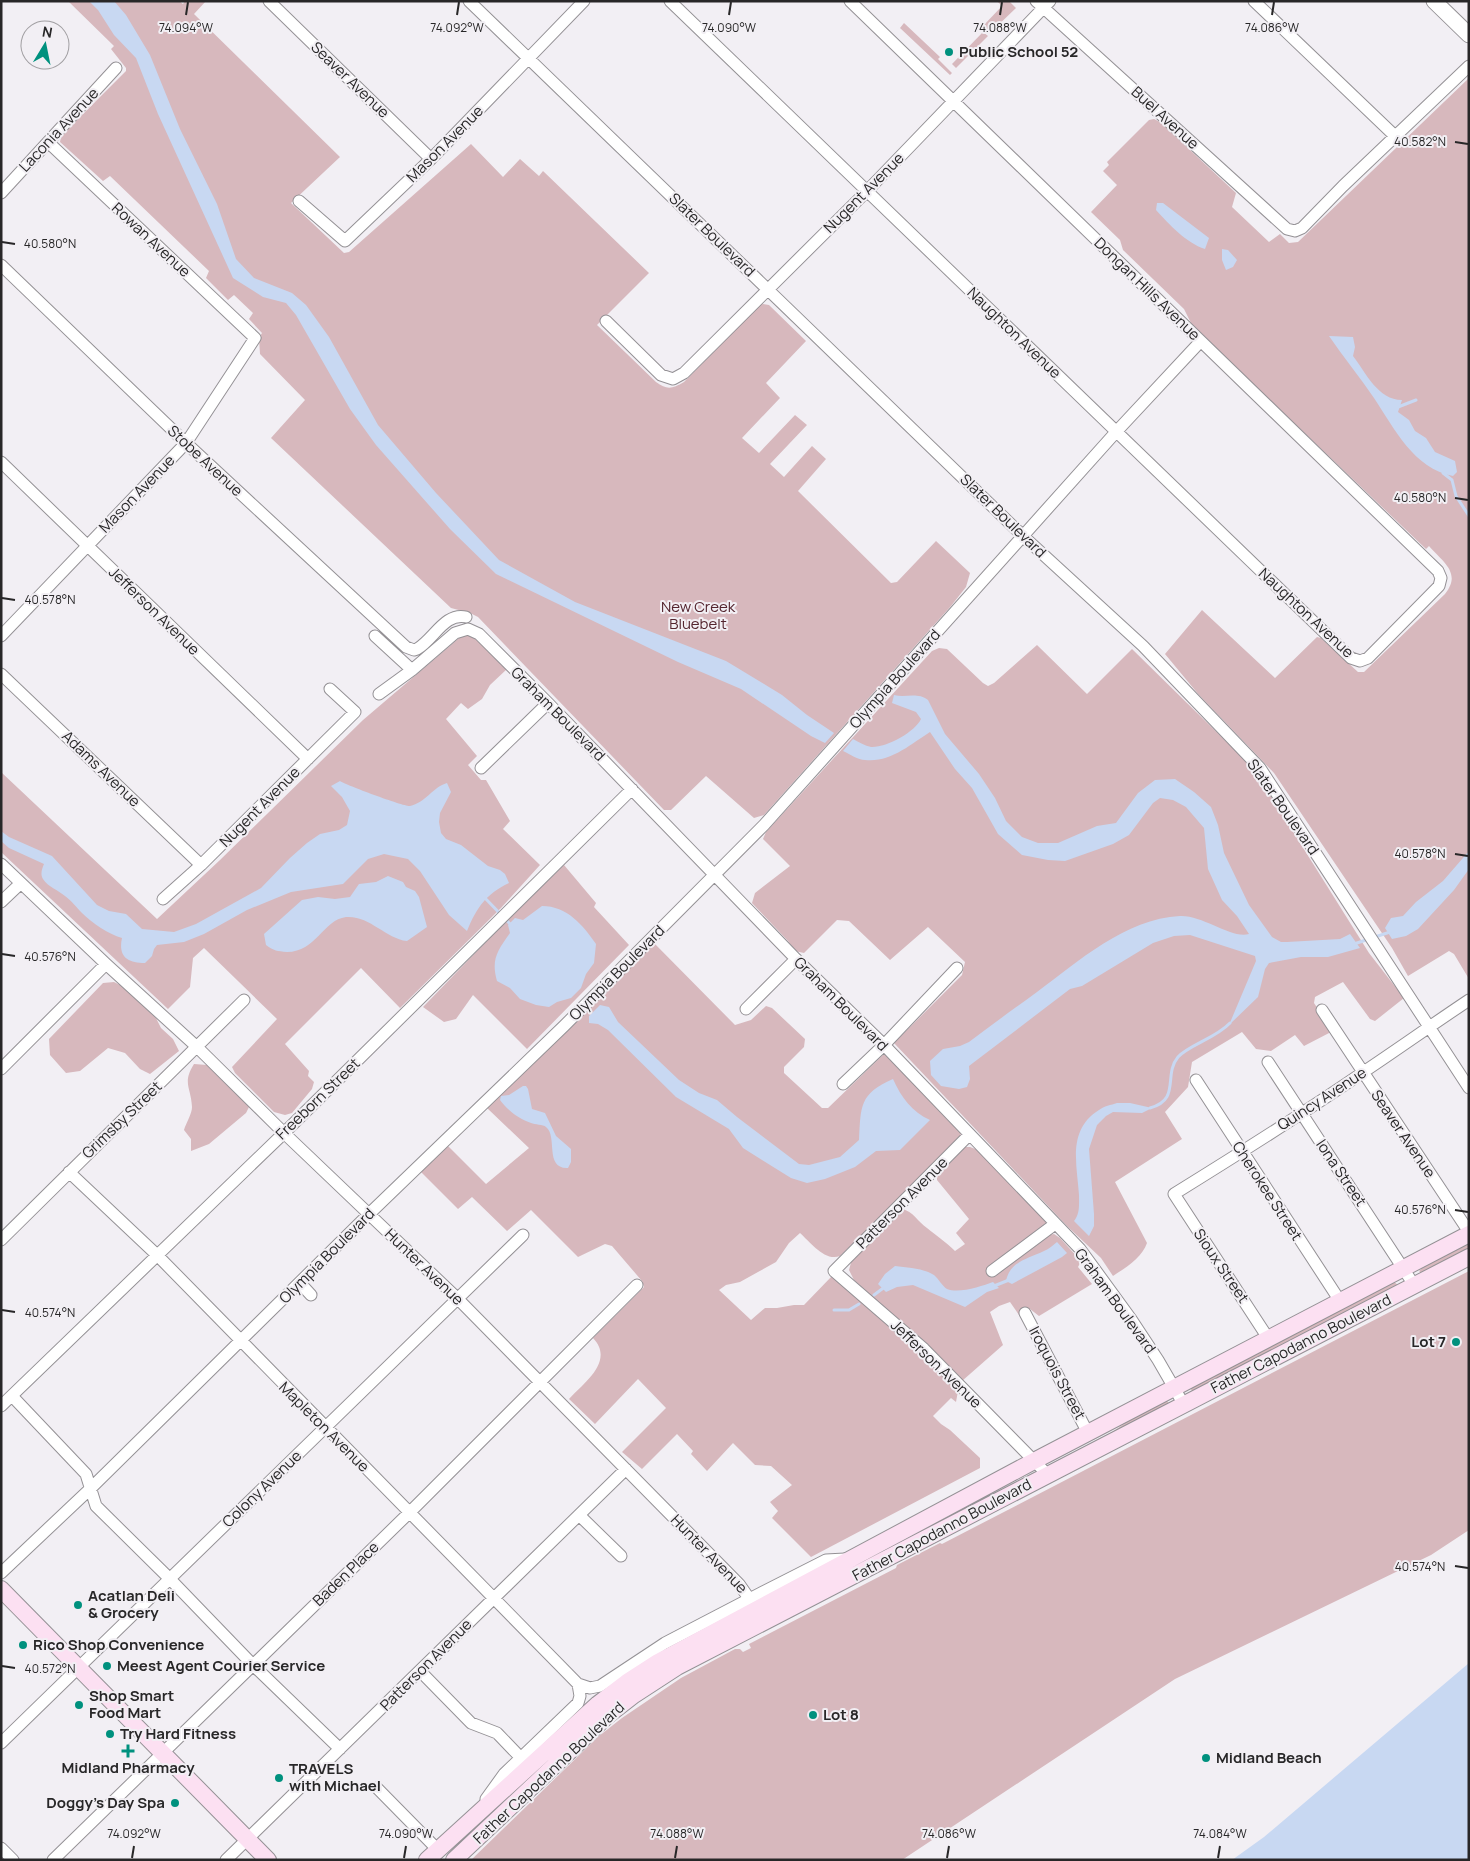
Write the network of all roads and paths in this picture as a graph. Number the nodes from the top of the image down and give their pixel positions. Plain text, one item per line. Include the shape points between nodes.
1 (269, 1) edge
2 (469, 1) edge
3 (584, 1) edge
4 (670, 1) edge
5 (850, 1) edge
6 (1254, 1) edge
7 (1434, 1) edge
8 (1043, 4) edge
9 (1469, 35) edge
10 (529, 59) junction
11 (1469, 66) edge
12 (116, 68) dead end
13 (954, 101) junction
14 (1395, 136) junction
15 (48, 142) junction
16 (431, 159) junction
17 (867, 191) junction
18 (1, 193) edge
19 (299, 201) dead end
20 (1, 265) edge
21 (768, 289) junction
22 (606, 321) dead end
23 (255, 338) joint
24 (1200, 342) junction
25 (1116, 432) junction
26 (186, 443) junction
27 (1, 462) edge
28 (1023, 536) junction
29 (87, 545) junction
30 (467, 623) junction
31 (1, 636) edge
32 (375, 636) dead end
33 (1360, 661) joint
34 (412, 670) junction
35 (1, 674) edge
36 (330, 689) dead end
37 (379, 694) dead end
38 (548, 703) junction
39 (308, 759) junction
40 (481, 768) dead end
41 (632, 789) junction
42 (1, 864) edge
43 (200, 865) junction
44 (715, 875) junction
45 (21, 883) junction
46 (163, 900) dead end
47 (1, 902) edge
48 (796, 959) junction
49 (106, 964) junction
50 (957, 968) dead end
51 (244, 1000) dead end
52 (1469, 1000) edge
53 (746, 1009) dead end
54 (1322, 1010) dead end
55 (1429, 1026) junction
56 (884, 1045) junction
57 (198, 1047) junction
58 (1268, 1062) dead end
59 (1, 1069) edge
60 (1362, 1073) junction
61 (1196, 1080) dead end
62 (843, 1084) dead end
63 (1469, 1088) edge
64 (1301, 1113) junction
65 (284, 1133) junction
66 (969, 1135) junction
67 (1242, 1152) junction
68 (69, 1172) junction
69 (1174, 1194) joint
70 (369, 1214) junction
71 (1055, 1224) junction
72 (1469, 1233) edge
73 (523, 1235) dead end
74 (2, 1239) edge
75 (156, 1255) junction
76 (1469, 1257) edge
77 (1404, 1268) junction
78 (834, 1271) joint
79 (992, 1271) dead end
80 (300, 1282) junction
81 (637, 1285) dead end
82 (1414, 1286) junction
83 (311, 1296) dead end
84 (458, 1299) junction
85 (1340, 1301) junction
86 (1025, 1313) dead end
87 (1268, 1338) junction
88 (240, 1341) junction
89 (541, 1382) junction
90 (1174, 1388) junction
91 (12, 1396) junction
92 (1184, 1405) junction
93 (1, 1406) edge
94 (325, 1428) junction
95 (1088, 1433) junction
96 (1034, 1461) junction
97 (626, 1469) junction
98 (1048, 1475) junction
99 (1032, 1483) junction
100 (90, 1489) junction
101 (410, 1512) junction
102 (579, 1515) junction
103 (621, 1556) dead end
104 (1, 1573) edge
105 (170, 1578) junction
106 (1, 1589) edge
107 (493, 1599) junction
108 (754, 1603) junction
109 (765, 1622) junction
110 (253, 1665) junction
111 (78, 1667) junction
112 (420, 1670) junction
113 (578, 1684) junction
114 (1, 1743) edge
115 (340, 1749) junction
116 (162, 1752) junction
117 (521, 1758) junction
118 (377, 1788) dead end
119 (474, 1818) junction
120 (248, 1839) junction
121 (1, 1848) edge
122 (432, 1855) edge
123 (13, 1860) edge
124 (53, 1860) edge
125 (226, 1860) edge
126 (268, 1860) edge
127 (454, 1860) edge

1 - 16 street, Seaver Avenue
2 - 10 street, Slater Boulevard
3 - 10 street, Mason Avenue
4 - 17 street, Naughton Avenue
5 - 13 street, Dongan Hills Avenue
6 - 14 street
7 - 9 street
8 - 13 street, Nugent Avenue
8 - 14 street, Buel Avenue via 1287,229 1295,231 1302,228
10 - 16 street, Mason Avenue
10 - 21 street, Slater Boulevard
11 - 14 street
12 - 15 street, Laconia Avenue
13 - 17 street, Nugent Avenue
13 - 24 street, Dongan Hills Avenue
15 - 18 street, Laconia Avenue
15 - 23 street, Rowan Avenue
16 - 19 street, Mason Avenue via 345,241
17 - 21 street, Nugent Avenue
17 - 25 street, Naughton Avenue
20 - 26 street, Stobe Avenue
21 - 22 street, Nugent Avenue via 684,373 673,379 661,375
21 - 28 street, Slater Boulevard
23 - 26 street, Mason Avenue
24 - 25 street, Olympia Boulevard
24 - 33 street, Dongan Hills Avenue via 1438,571 1441,578 1439,586 1368,658
25 - 28 street, Olympia Boulevard
25 - 33 street, Naughton Avenue via 1351,658
26 - 29 street, Mason Avenue
26 - 30 street, Stobe Avenue via 406,647 414,650 421,647 450,619 460,616
27 - 29 street, Jefferson Avenue
28 - 44 street, Olympia Boulevard via 764,825
28 - 55 street, Slater Boulevard via 1143,646 1260,768
29 - 31 street, Mason Avenue
29 - 39 street, Jefferson Avenue
30 - 34 street
30 - 38 street, Graham Boulevard
32 - 34 street
34 - 37 street
35 - 43 street, Adams Avenue
36 - 39 street, Nugent Avenue via 355,712
38 - 40 street
38 - 41 street, Graham Boulevard
39 - 43 street, Nugent Avenue
41 - 44 street, Graham Boulevard
41 - 65 street, Freeborn Street
42 - 45 street, Hunter Avenue
43 - 46 street, Nugent Avenue
44 - 48 street, Graham Boulevard
44 - 70 street, Olympia Boulevard
45 - 47 street
45 - 49 street, Hunter Avenue
48 - 53 street
48 - 56 street, Graham Boulevard
49 - 57 street, Hunter Avenue
49 - 59 street
50 - 56 street
51 - 57 street, Grimsby Street
52 - 55 street, Quincy Avenue
54 - 60 street, Seaver Avenue
55 - 60 street, Quincy Avenue
55 - 63 street, Slater Boulevard
56 - 62 street
56 - 66 street, Graham Boulevard
57 - 65 street, Hunter Avenue
57 - 68 street, Grimsby Street
58 - 64 street, Iona Street
60 - 64 street, Quincy Avenue
60 - 72 street, Seaver Avenue
61 - 67 street, Cherokee Street
64 - 67 street, Quincy Avenue
64 - 77 street, Iona Street
65 - 70 street, Hunter Avenue
65 - 75 street, Freeborn Street
66 - 71 street, Graham Boulevard
66 - 78 street, Patterson Avenue
67 - 69 street, Quincy Avenue
67 - 85 street, Cherokee Street
68 - 74 street, Grimsby Street
68 - 75 street, Mapleton Avenue
69 - 87 street, Sioux Street
70 - 80 street, Olympia Boulevard
70 - 84 street, Hunter Avenue
71 - 79 street
71 - 90 street, Graham Boulevard via 1080,1249 1131,1319
72 - 77 main road, Father Capodanno Boulevard
73 - 84 street, Colony Avenue
75 - 88 street, Mapleton Avenue
75 - 91 street, Freeborn Street
76 - 82 main road, Father Capodanno Boulevard
77 - 82 street, Iona Street
77 - 85 main road, Father Capodanno Boulevard
78 - 96 street, Jefferson Avenue via 924,1349
80 - 83 street
80 - 88 street, Olympia Boulevard
81 - 89 street, Baden Place
82 - 92 main road, Father Capodanno Boulevard
84 - 89 street, Hunter Avenue
84 - 94 street, Colony Avenue
85 - 87 main road, Father Capodanno Boulevard
86 - 95 street, Iroquois Street
87 - 90 main road, Father Capodanno Boulevard
88 - 94 street, Mapleton Avenue
88 - 100 street, Olympia Boulevard
89 - 97 street, Hunter Avenue
89 - 101 street, Baden Place
90 - 92 street, Graham Boulevard
90 - 95 main road, Father Capodanno Boulevard
91 - 93 street, Freeborn Street
91 - 100 street via 86,1474
92 - 98 main road, Father Capodanno Boulevard
94 - 101 street, Mapleton Avenue
94 - 105 street, Colony Avenue
95 - 96 main road, Father Capodanno Boulevard
96 - 98 street, Jefferson Avenue
96 - 99 street
96 - 108 main road, Father Capodanno Boulevard via 849,1559
97 - 102 street, Patterson Avenue
97 - 108 street, Hunter Avenue
98 - 99 main road, Father Capodanno Boulevard
99 - 109 main road, Father Capodanno Boulevard
100 - 104 street, Olympia Boulevard
100 - 105 street via 96,1506
101 - 107 street, Mapleton Avenue
101 - 110 street, Baden Place
102 - 103 street
102 - 107 street, Patterson Avenue
105 - 110 street
105 - 111 street, Colony Avenue
106 - 111 main road
107 - 112 street, Patterson Avenue
107 - 113 street, Mapleton Avenue
108 - 109 street, Hunter Avenue
108 - 113 street, Father Capodanno Boulevard via 666,1643 603,1684 593,1688
108 - 119 main road, Father Capodanno Boulevard via 611,1693
109 - 127 main road, Father Capodanno Boulevard via 677,1668 634,1695 593,1728
110 - 115 street
110 - 116 street, Baden Place
111 - 114 street, Colony Avenue
111 - 116 main road
112 - 115 street, Patterson Avenue
112 - 117 street via 470,1723 497,1733
113 - 117 street, Father Capodanno Boulevard via 578,1703
115 - 120 street, Patterson Avenue
116 - 120 main road
116 - 124 street, Baden Place
117 - 119 street, Father Capodanno Boulevard via 504,1774
118 - 122 street
119 - 122 main road, Father Capodanno Boulevard
120 - 125 street, Patterson Avenue
120 - 126 main road
121 - 123 street

